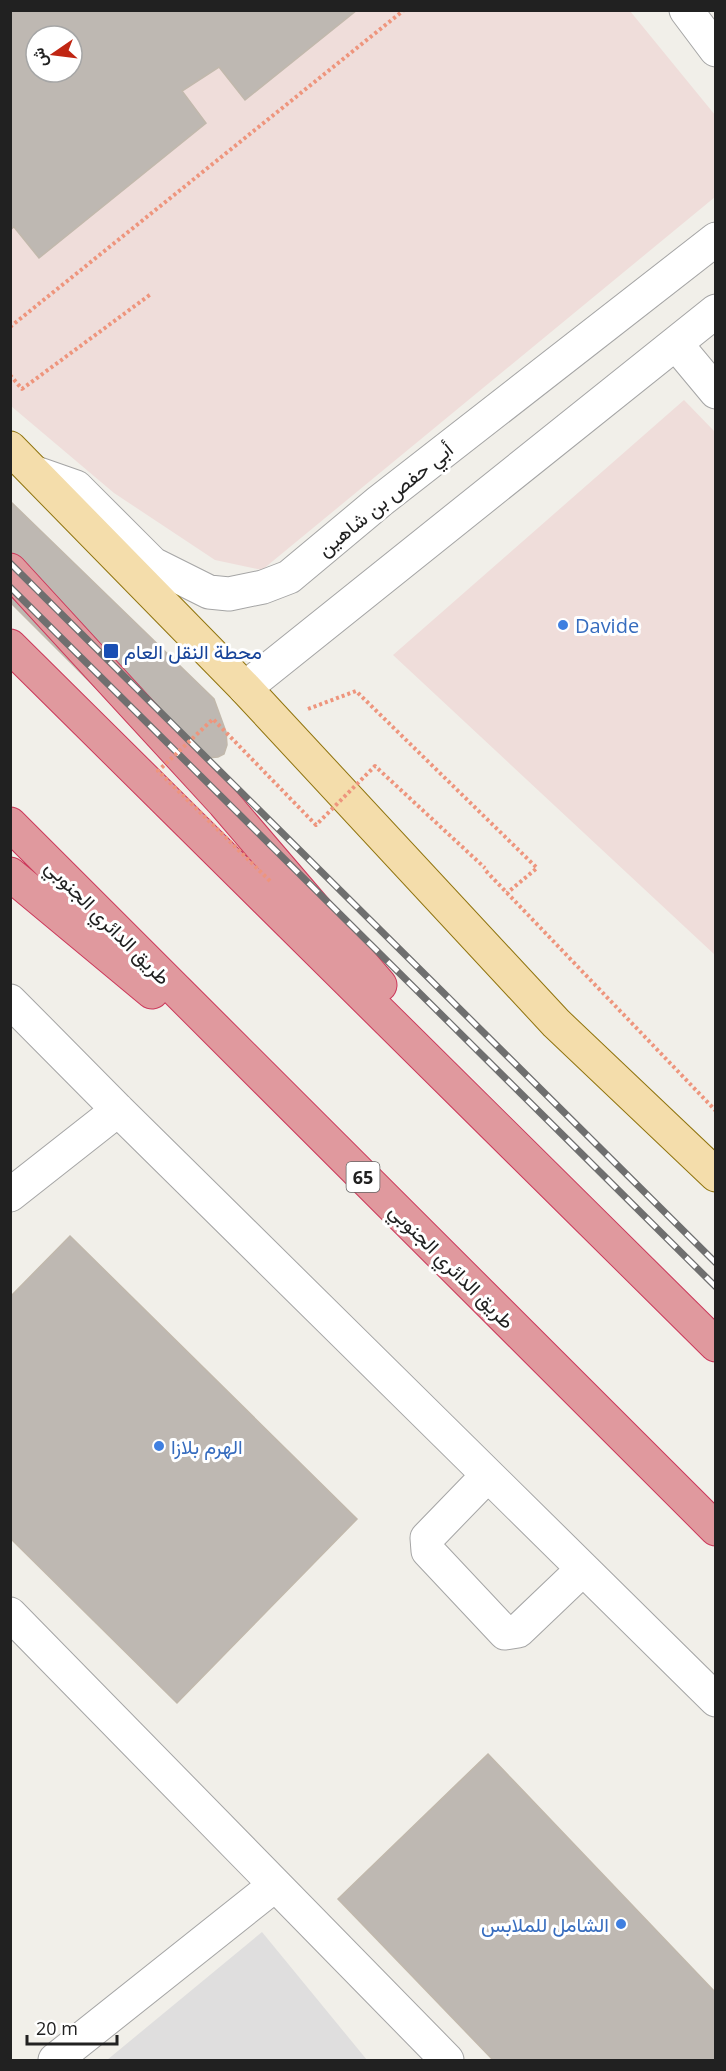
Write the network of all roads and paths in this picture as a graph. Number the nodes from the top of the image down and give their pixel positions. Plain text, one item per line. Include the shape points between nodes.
1 (404, 10) edge
2 (686, 10) edge
3 (714, 44) edge
4 (716, 238) edge
5 (151, 294) dead end
6 (716, 311) edge
7 (10, 327) edge
8 (676, 344) junction
9 (10, 375) edge
10 (716, 392) edge
11 (10, 447) edge
12 (36, 473) junction
13 (10, 570) edge
14 (10, 646) edge
15 (245, 688) junction
16 (304, 710) dead end
17 (10, 824) edge
18 (10, 874) edge
19 (270, 880) dead end
20 (507, 893) junction
21 (10, 1001) edge
22 (118, 1110) junction
23 (716, 1111) edge
24 (321, 1134) junction
25 (533, 1164) junction
26 (716, 1175) edge
27 (10, 1195) edge
28 (716, 1345) edge
29 (488, 1475) junction
30 (716, 1529) edge
31 (583, 1569) junction
32 (10, 1614) edge
33 (716, 1700) edge
34 (275, 1885) junction
35 (446, 2060) edge
36 (56, 2061) edge

1 - 7 path
2 - 3 street
4 - 12 street, أبي حفص بن شاهين via 380,501 290,577 263,587 229,594 209,592 153,564 76,487
5 - 9 path via 22,389
6 - 8 street
8 - 10 street
8 - 15 street
11 - 12 main road
12 - 15 main road
13 - 25 highway via 224,803
14 - 25 highway
15 - 26 main road via 556,1023
16 - 20 path via 356,691 537,868
17 - 24 highway, طريق الدائري الجنوبي / 65
18 - 24 highway
19 - 20 path, bridge via 158,771 213,719 316,825 375,766
20 - 23 path
21 - 22 street
22 - 27 street
22 - 29 street
24 - 30 highway, طريق الدائري الجنوبي / 65
25 - 28 highway
29 - 31 street
29 - 31 street via 427,1538 428,1551 505,1633 519,1631
31 - 33 street
32 - 34 street
34 - 35 street
34 - 36 street

